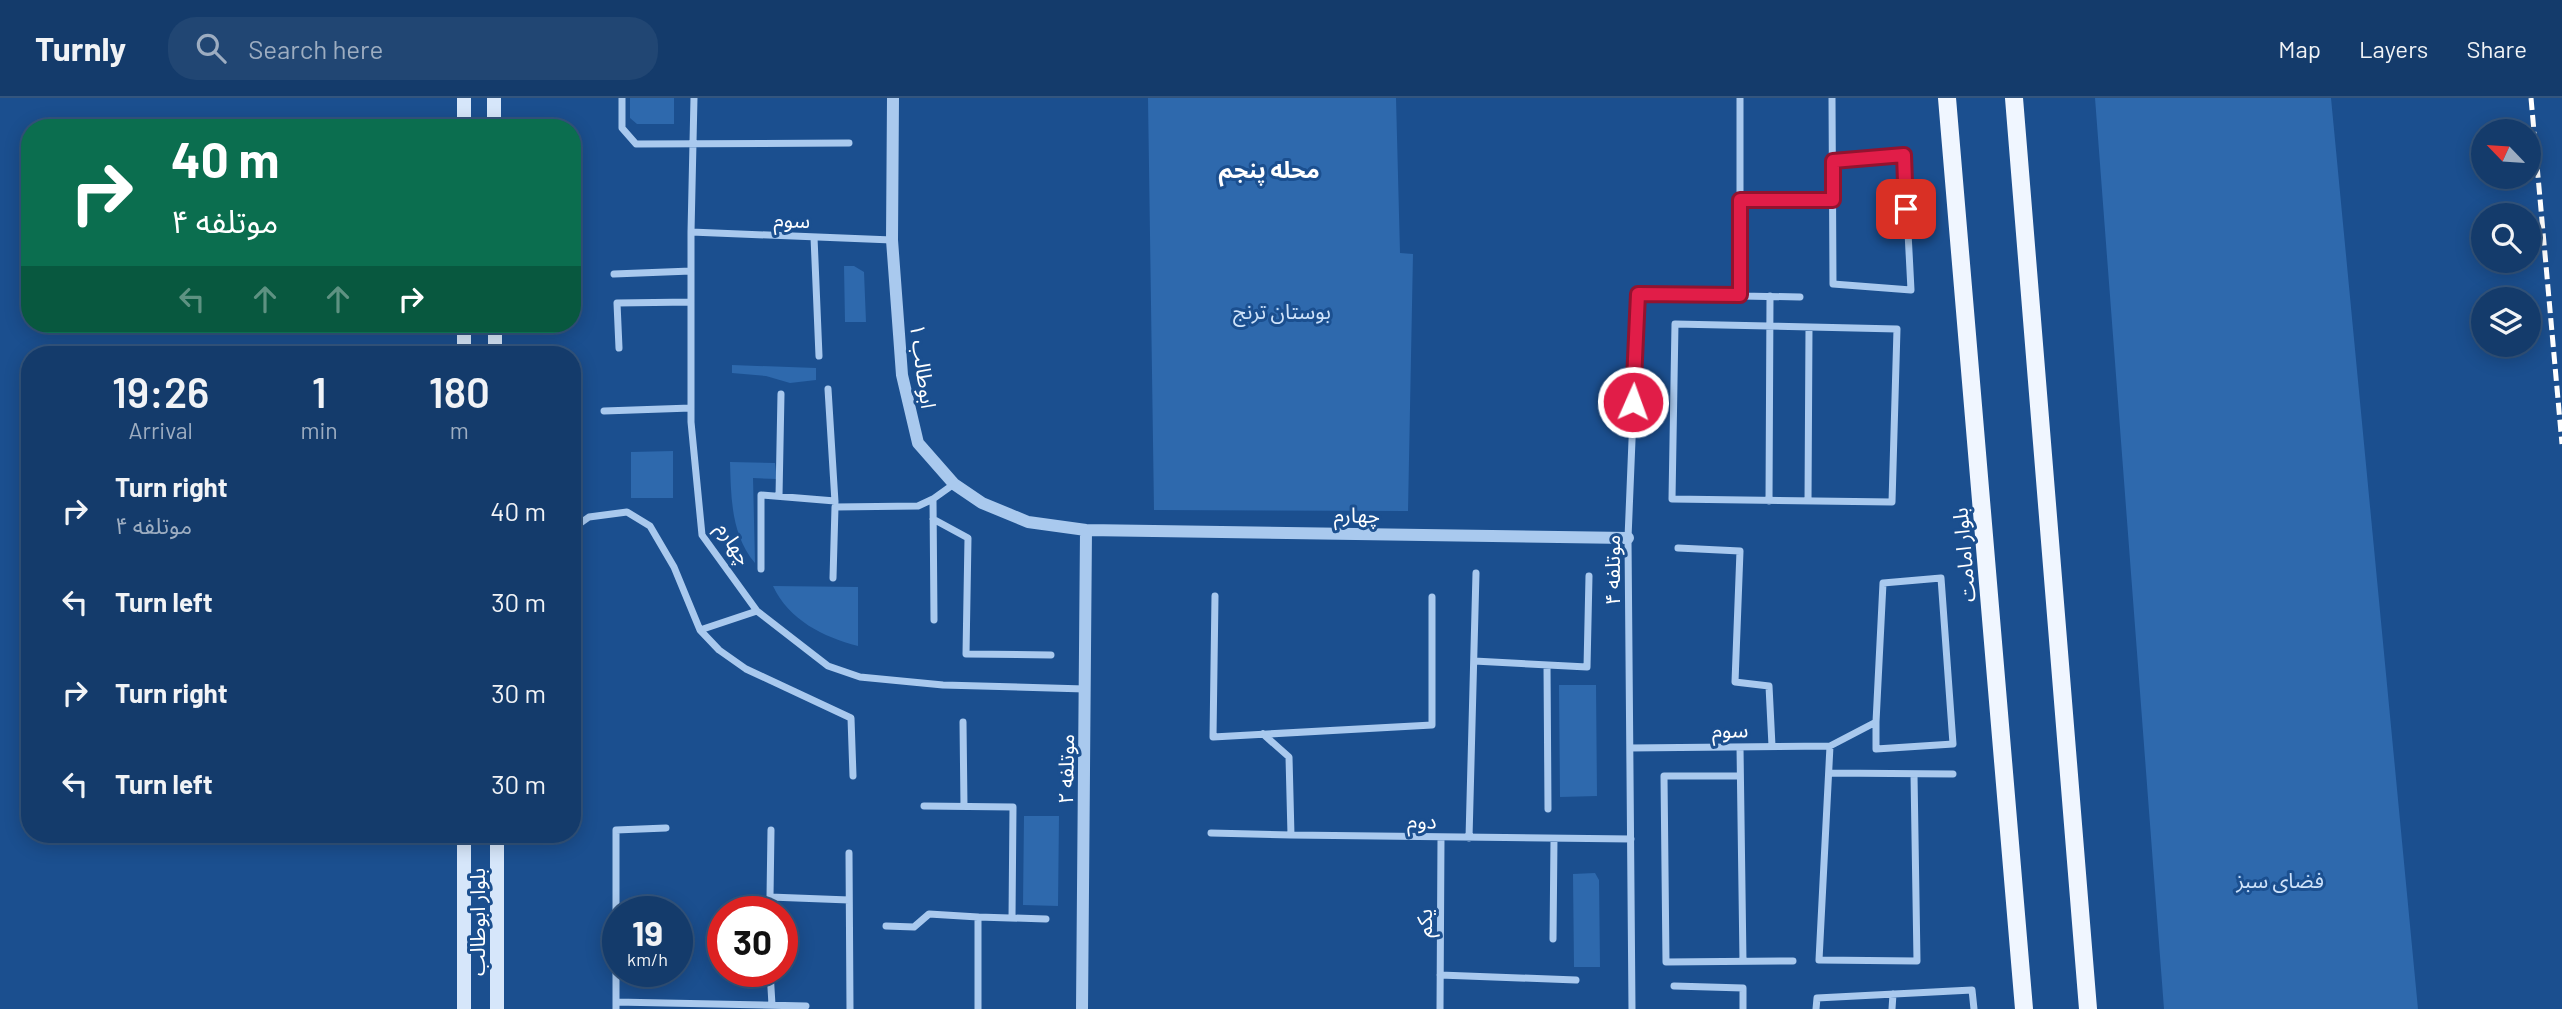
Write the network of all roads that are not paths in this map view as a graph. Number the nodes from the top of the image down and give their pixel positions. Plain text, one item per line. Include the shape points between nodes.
1 (464, 98) edge
2 (494, 98) edge
3 (622, 98) edge
4 (694, 98) edge
5 (893, 98) edge
6 (1740, 98) edge
7 (1832, 98) edge
8 (1947, 98) edge
9 (2014, 98) edge
10 (464, 119) edge
11 (494, 119) edge
12 (849, 143) dead end
13 (693, 145) junction
14 (1833, 161) junction
15 (1740, 200) junction
16 (1833, 200) junction
17 (691, 232) junction
18 (814, 237) junction
19 (892, 240) junction
20 (691, 271) junction
21 (614, 274) dead end
22 (1740, 295) junction
23 (1770, 296) junction
24 (1800, 297) dead end
25 (691, 302) junction
26 (1771, 326) junction
27 (1809, 327) junction
28 (619, 348) dead end
29 (819, 356) dead end
30 (828, 388) dead end
31 (781, 394) dead end
32 (691, 408) junction
33 (604, 411) dead end
34 (954, 484) junction
35 (779, 496) junction
36 (933, 499) junction
37 (1769, 500) junction
38 (1808, 501) junction
39 (835, 504) junction
40 (933, 519) junction
41 (581, 523) edge
42 (1086, 530) junction
43 (1628, 538) junction
44 (1678, 548) dead end
45 (761, 569) dead end
46 (1476, 573) dead end
47 (1589, 576) dead end
48 (833, 578) dead end
49 (1215, 596) dead end
50 (1432, 597) dead end
51 (757, 611) junction
52 (934, 620) dead end
53 (700, 631) junction
54 (1051, 654) dead end
55 (1474, 661) junction
56 (1547, 665) junction
57 (1085, 689) junction
58 (963, 722) dead end
59 (1876, 722) junction
60 (1263, 734) junction
61 (1772, 746) junction
62 (1830, 746) junction
63 (1740, 747) junction
64 (1630, 748) junction
65 (1829, 773) junction
66 (1914, 774) junction
67 (1952, 774) dead end
68 (853, 776) dead end
69 (1740, 776) junction
70 (924, 806) dead end
71 (964, 806) junction
72 (1548, 809) dead end
73 (666, 828) dead end
74 (771, 830) dead end
75 (1211, 834) dead end
76 (1291, 835) junction
77 (1441, 838) junction
78 (1469, 838) junction
79 (1554, 839) junction
80 (1631, 839) junction
81 (464, 843) edge
82 (497, 843) edge
83 (849, 853) dead end
84 (849, 900) junction
85 (978, 917) junction
86 (1012, 918) junction
87 (1046, 919) dead end
88 (886, 926) dead end
89 (1553, 939) dead end
90 (1743, 961) junction
91 (1793, 961) dead end
92 (1440, 975) junction
93 (1576, 980) dead end
94 (1674, 986) dead end
95 (770, 987) edge
96 (1893, 994) junction
97 (616, 1005) edge
98 (772, 1005) junction
99 (806, 1006) dead end
100 (464, 1009) edge
101 (497, 1009) edge
102 (850, 1009) edge
103 (978, 1009) edge
104 (1082, 1009) edge
105 (1440, 1009) edge
106 (1632, 1009) edge
107 (1743, 1009) edge
108 (1816, 1009) edge
109 (1892, 1009) edge
110 (1974, 1009) edge
111 (2024, 1009) edge
112 (2088, 1009) edge

1 - 10 main road
2 - 11 main road
3 - 13 street via 622,128 636,144
4 - 13 street, چهارم
5 - 19 street, ابوطالب ۱
6 - 15 street
7 - 14 street
8 - 111 main road, بلوار امامت
9 - 112 main road
12 - 13 street
13 - 17 street, چهارم
14 - 16 street
14 - 16 street via 1904,155 1911,290 1833,284
15 - 16 street
15 - 22 street
17 - 18 street, سوم
17 - 20 street, چهارم
18 - 19 street, سوم
18 - 29 street
19 - 34 street, ابوطالب ۱ via 902,374 918,443
20 - 21 street
20 - 25 street, چهارم
22 - 23 street, موتلفه ۴
22 - 43 street, موتلفه ۴ via 1638,294
23 - 24 street, موتلفه ۴
23 - 26 street
25 - 28 street via 617,303
25 - 32 street, چهارم
26 - 27 street
26 - 37 street
26 - 37 street via 1675,324 1672,499
27 - 38 street
27 - 38 street via 1898,329 1892,502
30 - 39 street
31 - 35 street
32 - 33 street
32 - 51 street, چهارم via 702,535
34 - 36 street
34 - 42 street, ابوطالب ۱ via 982,503 1028,522
35 - 39 street
35 - 45 street via 761,495
36 - 39 street via 918,506
36 - 40 street
37 - 38 street
39 - 48 street
40 - 52 street
40 - 54 street via 968,538 966,654
41 - 53 street via 589,517 628,512 650,526 674,567
42 - 43 street, چهارم
42 - 57 street, موتلفه ۲
43 - 64 street, موتلفه ۴
44 - 61 street via 1740,551 1735,682 1769,686
46 - 55 street
47 - 56 street via 1587,667
49 - 60 street via 1213,737
50 - 60 street via 1432,725
51 - 53 street
51 - 57 street, چهارم via 828,666 860,677 943,685
53 - 68 street via 746,669 851,718
55 - 56 street
55 - 78 street
56 - 72 street
57 - 104 street, موتلفه ۲
58 - 71 street
59 - 59 street via 1876,749 1953,744 1941,578 1883,583
59 - 62 street
60 - 76 street via 1289,757
61 - 62 street, سوم
61 - 63 street, سوم
62 - 65 street
63 - 64 street, سوم
63 - 69 street
64 - 80 street, موتلفه ۴
65 - 66 street
65 - 66 street via 1819,960 1917,961
66 - 67 street
69 - 90 street
69 - 90 street via 1664,776 1666,962
70 - 71 street
71 - 86 street via 1013,807
73 - 97 street via 616,830
74 - 84 street via 770,897
75 - 76 street, دوم
76 - 77 street, دوم
77 - 78 street, دوم
77 - 92 street, یکم
78 - 79 street, دوم
79 - 80 street, دوم
79 - 89 street
80 - 106 street, موتلفه ۴
81 - 100 main road, بلوار ابوطالب
82 - 101 main road, بلوار ابوطالب
83 - 84 street
84 - 102 street
85 - 86 street
85 - 88 street via 929,914 914,927
85 - 103 street
86 - 87 street
90 - 91 street
92 - 93 street
92 - 105 street, یکم
94 - 107 street via 1743,988
95 - 98 street
96 - 108 street via 1817,998
96 - 109 street
96 - 110 street via 1972,990
97 - 98 street
98 - 99 street

